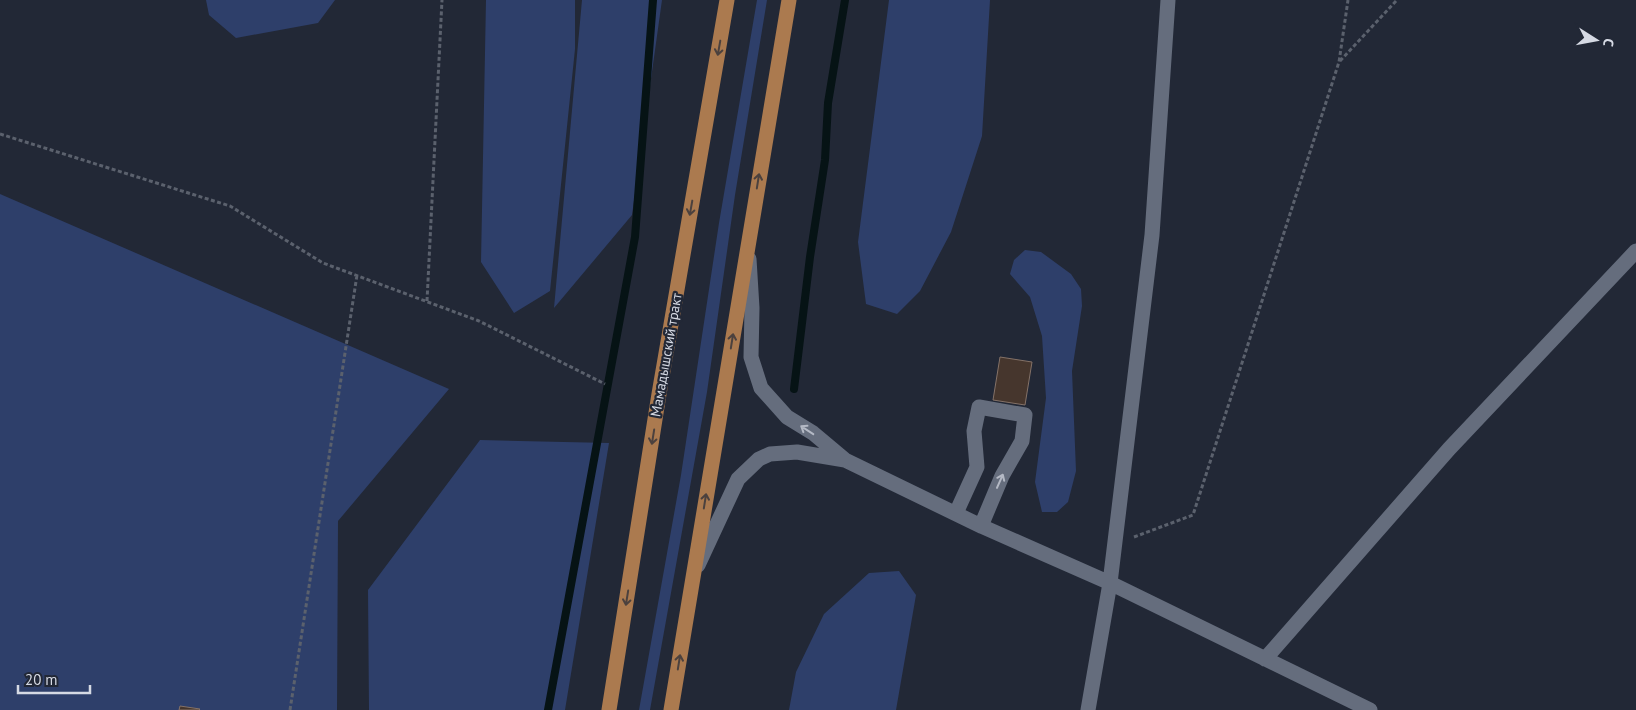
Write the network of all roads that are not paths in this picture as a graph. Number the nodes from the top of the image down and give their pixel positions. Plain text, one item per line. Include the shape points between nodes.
1 (727, 0) edge
2 (789, 0) edge
3 (1168, 0) edge
4 (748, 242) junction
5 (1636, 251) edge
6 (845, 460) junction
7 (956, 513) junction
8 (981, 526) junction
9 (694, 573) junction
10 (1110, 583) junction
11 (1265, 659) junction
12 (609, 710) edge
13 (672, 710) edge
14 (1088, 710) edge
15 (1370, 710) edge

1 -> 12 main road, Мамадышский тракт
4 -> 2 main road
3 - 10 street via 1152,235
6 -> 4 street via 813,433 787,417 758,382 750,357 752,308
9 -> 4 main road
5 - 11 street via 1449,449
6 - 7 street
6 - 9 street via 783,452 770,454 751,465 732,490
7 - 8 street
8 -> 7 street via 1002,476 1022,441 1025,416 979,407 974,431 976,466
8 - 10 street
13 -> 9 main road
10 - 11 street
10 - 14 street
11 - 15 street

